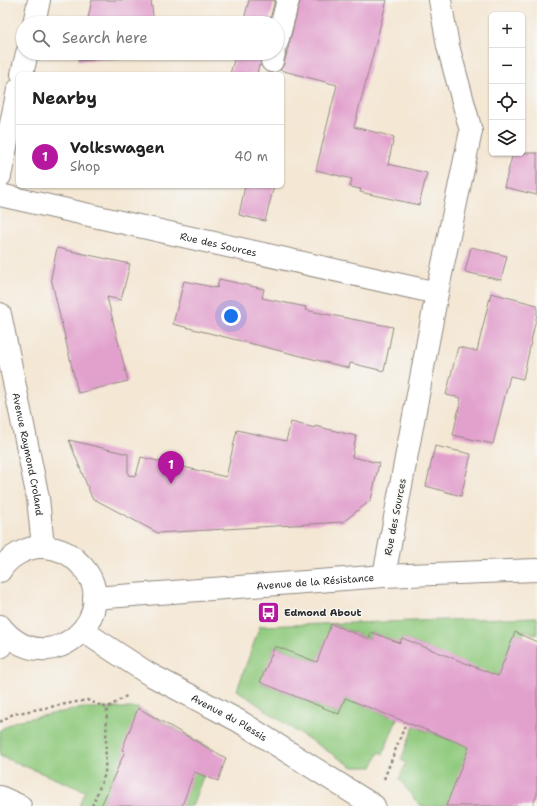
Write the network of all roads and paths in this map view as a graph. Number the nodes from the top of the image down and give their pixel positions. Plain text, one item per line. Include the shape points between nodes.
1 (40, 0) edge
2 (288, 0) edge
3 (440, 0) edge
4 (36, 16) edge
5 (284, 16) edge
6 (25, 60) edge
7 (22, 72) edge
8 (16, 100) edge
9 (0, 176) edge
10 (0, 195) edge
11 (437, 293) junction
12 (0, 314) edge
13 (43, 547) junction
14 (537, 570) edge
15 (0, 572) edge
16 (384, 576) junction
17 (94, 598) junction
18 (83, 631) junction
19 (3, 636) edge
20 (130, 694) dead end
21 (107, 708) junction
22 (0, 722) edge
23 (406, 723) dead end
24 (378, 796) edge
25 (0, 797) edge
26 (20, 806) edge
27 (92, 806) edge

1 - 4 street
2 - 5 street
3 - 11 street, Rue des Sources via 448,46 471,131
6 - 7 street
8 - 9 street
10 - 11 street, Rue des Sources
11 - 16 street, Rue des Sources
12 - 13 street, Avenue Raymond Croland via 38,498
13 - 15 street via 14,556
13 - 17 street via 68,554 85,568 92,582
14 - 16 street, Avenue de la Résistance
16 - 17 street, Avenue de la Résistance
17 - 18 street via 92,616
18 - 19 street via 70,642 44,649 22,645
18 - 24 street, Avenue du Plessis via 149,674
20 - 21 path
21 - 22 path via 87,700 12,714
21 - 27 path via 105,774
23 - 24 path
25 - 26 street

